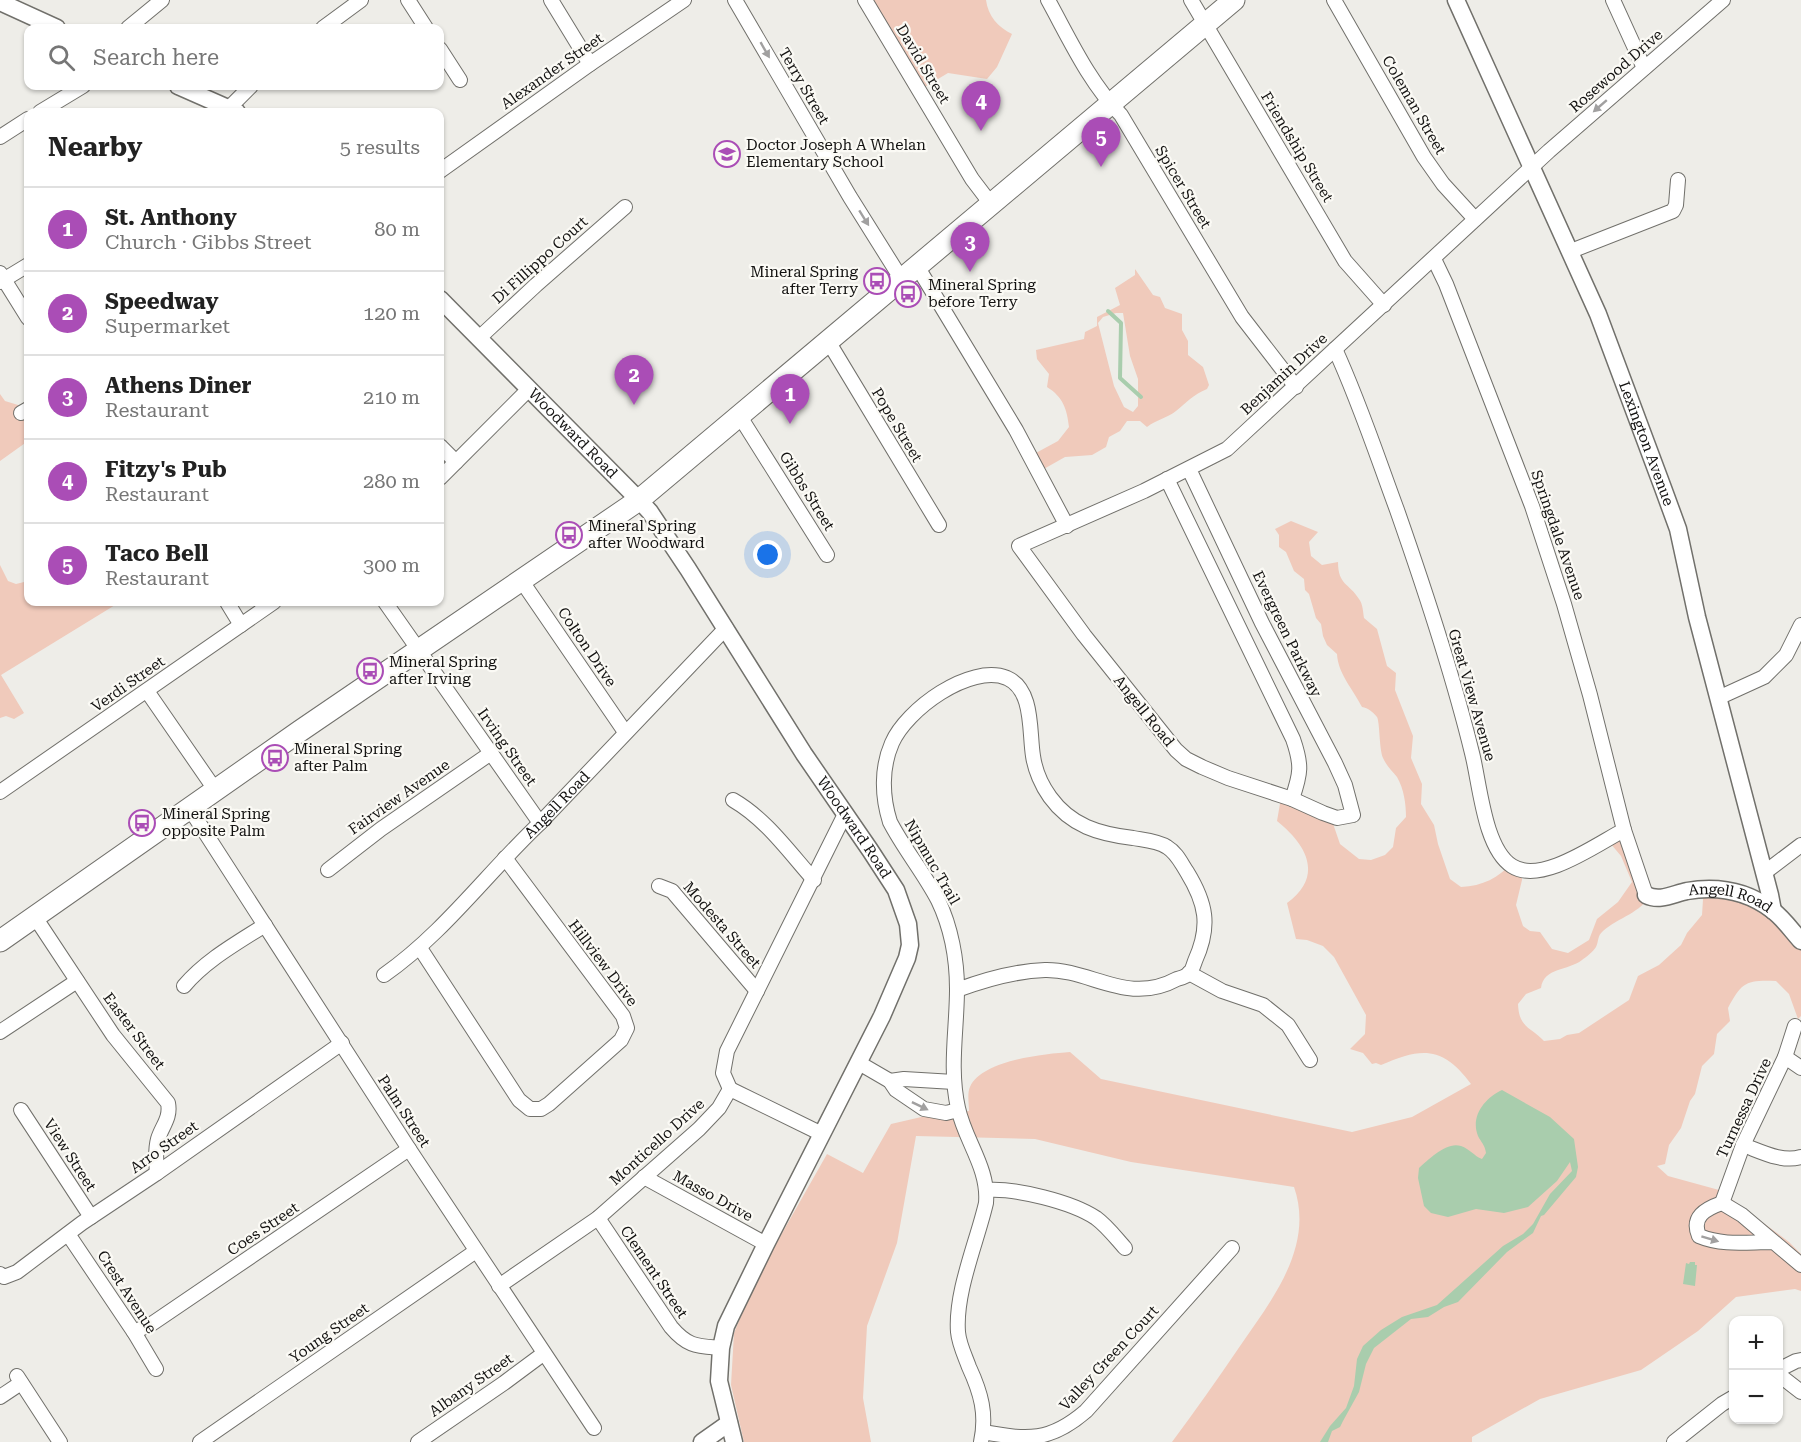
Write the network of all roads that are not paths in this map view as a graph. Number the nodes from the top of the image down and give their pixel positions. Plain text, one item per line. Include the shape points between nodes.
1 (162, 0) edge
2 (361, 0) edge
3 (408, 0) edge
4 (551, 0) edge
5 (684, 0) edge
6 (735, 0) edge
7 (865, 0) edge
8 (1048, 0) edge
9 (1191, 0) edge
10 (1234, 0) edge
11 (1334, 0) edge
12 (1456, 0) edge
13 (1613, 0) edge
14 (1723, 0) edge
15 (0, 2) edge
16 (48, 24) edge
17 (133, 24) edge
18 (328, 24) edge
19 (423, 24) edge
20 (1204, 24) junction
21 (444, 55) edge
22 (590, 64) junction
23 (1644, 68) junction
24 (460, 80) dead end
25 (76, 90) edge
26 (187, 90) edge
27 (248, 90) edge
28 (1110, 104) junction
29 (47, 108) edge
30 (228, 108) edge
31 (234, 108) edge
32 (24, 122) edge
33 (0, 137) edge
34 (1532, 167) junction
35 (444, 168) edge
36 (1678, 180) dead end
37 (991, 204) junction
38 (625, 207) dead end
39 (1475, 219) junction
40 (1571, 251) junction
41 (1434, 259) junction
42 (24, 267) edge
43 (909, 273) junction
44 (2, 278) edge
45 (444, 303) edge
46 (1384, 305) junction
47 (24, 312) edge
48 (479, 338) junction
49 (828, 341) junction
50 (1335, 349) junction
51 (1296, 387) junction
52 (529, 389) junction
53 (739, 415) junction
54 (444, 450) edge
55 (456, 462) junction
56 (1189, 469) junction
57 (444, 474) edge
58 (1167, 479) junction
59 (637, 498) junction
60 (939, 525) dead end
61 (1067, 525) junction
62 (1019, 546) joint
63 (827, 555) dead end
64 (521, 580) junction
65 (229, 606) edge
66 (268, 606) edge
67 (388, 606) edge
68 (241, 625) junction
69 (1801, 625) edge
70 (726, 628) junction
71 (419, 650) junction
72 (147, 691) junction
73 (1718, 699) junction
74 (625, 732) junction
75 (491, 753) junction
76 (216, 791) junction
77 (0, 792) edge
78 (1292, 799) junction
79 (733, 800) dead end
80 (190, 809) junction
81 (845, 814) junction
82 (1353, 814) joint
83 (540, 823) junction
84 (1624, 830) junction
85 (1801, 845) edge
86 (506, 858) junction
87 (328, 870) dead end
88 (1764, 873) junction
89 (814, 880) junction
90 (659, 886) dead end
91 (1646, 896) joint
92 (1773, 910) junction
93 (35, 917) junction
94 (266, 925) junction
95 (0, 941) edge
96 (1801, 941) edge
97 (420, 948) junction
98 (1189, 973) junction
99 (384, 975) dead end
100 (77, 981) junction
101 (184, 986) dead end
102 (957, 990) junction
103 (758, 991) junction
104 (1795, 1026) dead end
105 (0, 1032) edge
106 (342, 1043) junction
107 (1785, 1057) junction
108 (1310, 1060) dead end
109 (859, 1063) junction
110 (1801, 1068) edge
111 (890, 1081) junction
112 (954, 1082) junction
113 (730, 1089) junction
114 (21, 1110) dead end
115 (958, 1110) junction
116 (822, 1134) junction
117 (1743, 1145) junction
118 (409, 1149) junction
119 (1801, 1157) edge
120 (157, 1173) junction
121 (644, 1178) junction
122 (987, 1190) junction
123 (1722, 1203) junction
124 (91, 1217) junction
125 (598, 1218) junction
126 (68, 1234) junction
127 (1772, 1242) junction
128 (766, 1244) junction
129 (1125, 1248) dead end
130 (1232, 1248) dead end
131 (476, 1251) junction
132 (1801, 1265) edge
133 (2, 1276) edge
134 (499, 1286) junction
135 (134, 1332) junction
136 (721, 1348) junction
137 (543, 1354) junction
138 (1799, 1359) edge
139 (156, 1369) dead end
140 (1782, 1370) edge
141 (1783, 1376) edge
142 (1801, 1392) edge
143 (0, 1397) edge
144 (1729, 1400) edge
145 (729, 1423) junction
146 (594, 1428) dead end
147 (982, 1437) edge
148 (60, 1442) edge
149 (200, 1442) edge
150 (418, 1442) edge
151 (702, 1442) edge
152 (734, 1442) edge
153 (1674, 1442) edge

1 - 17 street
2 - 18 street
3 - 19 street
4 - 22 street
5 - 22 street, Alexander Street
6 -> 43 street, Terry Street via 850,197
7 - 37 street, David Street via 972,179
8 - 28 street, Spicer Street
9 - 20 street, Friendship Street
10 - 20 main road
11 - 39 street, Coleman Street via 1424,157
12 - 34 street, Lexington Avenue
13 - 23 street
14 - 23 street, Rosewood Drive
15 - 16 street
20 - 28 main road
20 - 46 street, Friendship Street via 1345,261
21 - 24 street
22 - 35 street, Alexander Street
23 -> 34 street, Rosewood Drive
25 - 29 street
26 - 30 street
27 - 31 street
28 - 37 main road
28 - 51 street, Spicer Street via 1242,317
32 - 33 street
34 - 39 street, Benjamin Drive
34 - 40 street, Lexington Avenue
36 - 40 street via 1673,211
37 - 43 main road
38 - 48 street, Di Fillippo Court
39 - 41 street, Benjamin Drive
40 - 73 street, Lexington Avenue via 1678,529
41 - 46 street, Benjamin Drive
41 - 84 street, Springdale Avenue via 1532,506 1571,627
42 - 44 street
43 - 49 main road
43 - 61 street, Terry Street via 1016,430
44 - 47 street
45 - 48 street, Woodward Road
46 - 50 street, Benjamin Drive
48 - 52 street, Woodward Road
49 - 53 main road
49 - 60 street, Pope Street
50 - 51 street, Benjamin Drive
50 - 84 street, Great View Avenue via 1424,588 1453,680 1496,848 1512,866 1536,872 1554,867
51 - 56 street, Benjamin Drive via 1227,449
52 - 55 street
52 - 59 street, Woodward Road
53 - 59 main road
53 - 63 street, Gibbs Street
54 - 55 street
55 - 57 street
56 - 58 street, Benjamin Drive
56 - 82 street, Evergreen Parkway via 1262,623 1335,763
58 - 61 street, Benjamin Drive
58 - 78 street via 1293,739 1300,769
59 - 64 main road
59 - 70 street, Woodward Road
61 - 62 street, Benjamin Drive
62 - 78 street, Angell Road via 1176,750 1186,759 1228,778
64 - 71 main road
64 - 74 street, Colton Drive
65 - 68 street
66 - 68 street, Verdi Street
67 - 71 street, Irving Street
68 - 72 street, Verdi Street
69 - 73 street via 1786,655 1764,677
70 - 74 street, Angell Road
70 - 81 street, Woodward Road
71 - 75 street, Irving Street
71 - 76 main road
72 - 76 street
72 - 77 street, Verdi Street
73 - 88 street, Lexington Avenue
74 - 83 street, Angell Road
75 - 83 street, Irving Street
75 - 87 street, Fairview Avenue
76 - 80 main road
78 - 82 street, Angell Road via 1337,818
79 - 89 street via 773,832
80 - 93 main road
80 - 94 street, Palm Street
81 - 89 street
81 - 109 street, Woodward Road via 896,890 908,924 910,945
83 - 86 street, Angell Road
84 - 91 street
85 - 88 street
86 - 97 street, Angell Road
86 - 97 street, Hillview Drive via 622,1016 627,1028 621,1040 549,1104 530,1109 519,1100
88 - 92 street, Lexington Avenue
89 - 103 street
90 - 103 street, Modesta Street via 672,891
91 - 92 street, Angell Road via 1665,898 1706,889 1730,890
92 - 96 street, Angell Road
93 - 95 main road
93 - 100 street, Easter Street
94 - 101 street via 205,965
94 - 106 street, Palm Street
97 - 99 street, Angell Road
98 - 102 street via 1169,984 1134,989 1046,970
98 - 102 street, Nipmuc Trail via 1203,939 1205,910 1197,888 1176,855 1166,846 1149,841 1091,831 1065,813 1038,774 1024,696 1006,678 993,676 959,681 911,715 892,742 884,776 890,822 945,916
98 - 108 street via 1221,991 1263,1005 1287,1025
100 - 105 street
100 - 120 street, Easter Street via 126,1053 168,1103 169,1115 156,1148
102 - 112 street, Nipmuc Trail
103 - 113 street via 727,1051 723,1073
104 - 107 street, Turnessa Drive
106 - 118 street, Palm Street
106 - 120 street, Arro Street
107 - 110 street
107 - 117 street, Turnessa Drive
109 - 111 street
109 - 116 street, Woodward Road
111 - 112 street
111 -> 115 street via 896,1090 924,1109 946,1113
112 - 115 street, Nipmuc Trail
113 - 116 street
113 - 121 street, Monticello Drive via 699,1129
114 - 124 street, View Street
115 - 122 street, Nipmuc Trail
116 - 128 street, Woodward Road
117 - 119 street via 1772,1156
117 - 123 street, Turnessa Drive
118 - 131 street, Palm Street
118 - 135 street, Coes Street via 153,1323
120 - 124 street, Arro Street
121 - 125 street, Monticello Drive
121 - 128 street, Masso Drive
122 - 129 street via 1024,1193 1086,1212 1110,1230
122 - 147 street, Nipmuc Trail via 958,1318 961,1345 981,1395
123 - 127 street
123 -> 127 street via 1707,1208 1698,1217 1696,1228 1700,1236 1726,1243
124 - 126 street, Arro Street
125 - 134 street, Monticello Drive
125 - 136 street, Clement Street via 683,1341
126 - 133 street, Arro Street via 17,1272
126 - 135 street, Crest Avenue
127 - 132 street
128 - 136 street, Woodward Road via 731,1313
130 - 147 street, Valley Green Court via 1074,1422 1036,1437
131 - 134 street, Palm Street
131 - 149 street, Young Street
134 - 137 street, Palm Street
135 - 139 street, Crest Avenue
136 - 145 street, Woodward Road via 719,1382
137 - 146 street, Palm Street
137 - 150 street, Albany Street
138 - 140 street
141 - 142 street
143 - 148 street via 19,1379
144 - 153 street
145 - 151 street
145 - 152 street, Woodward Road

